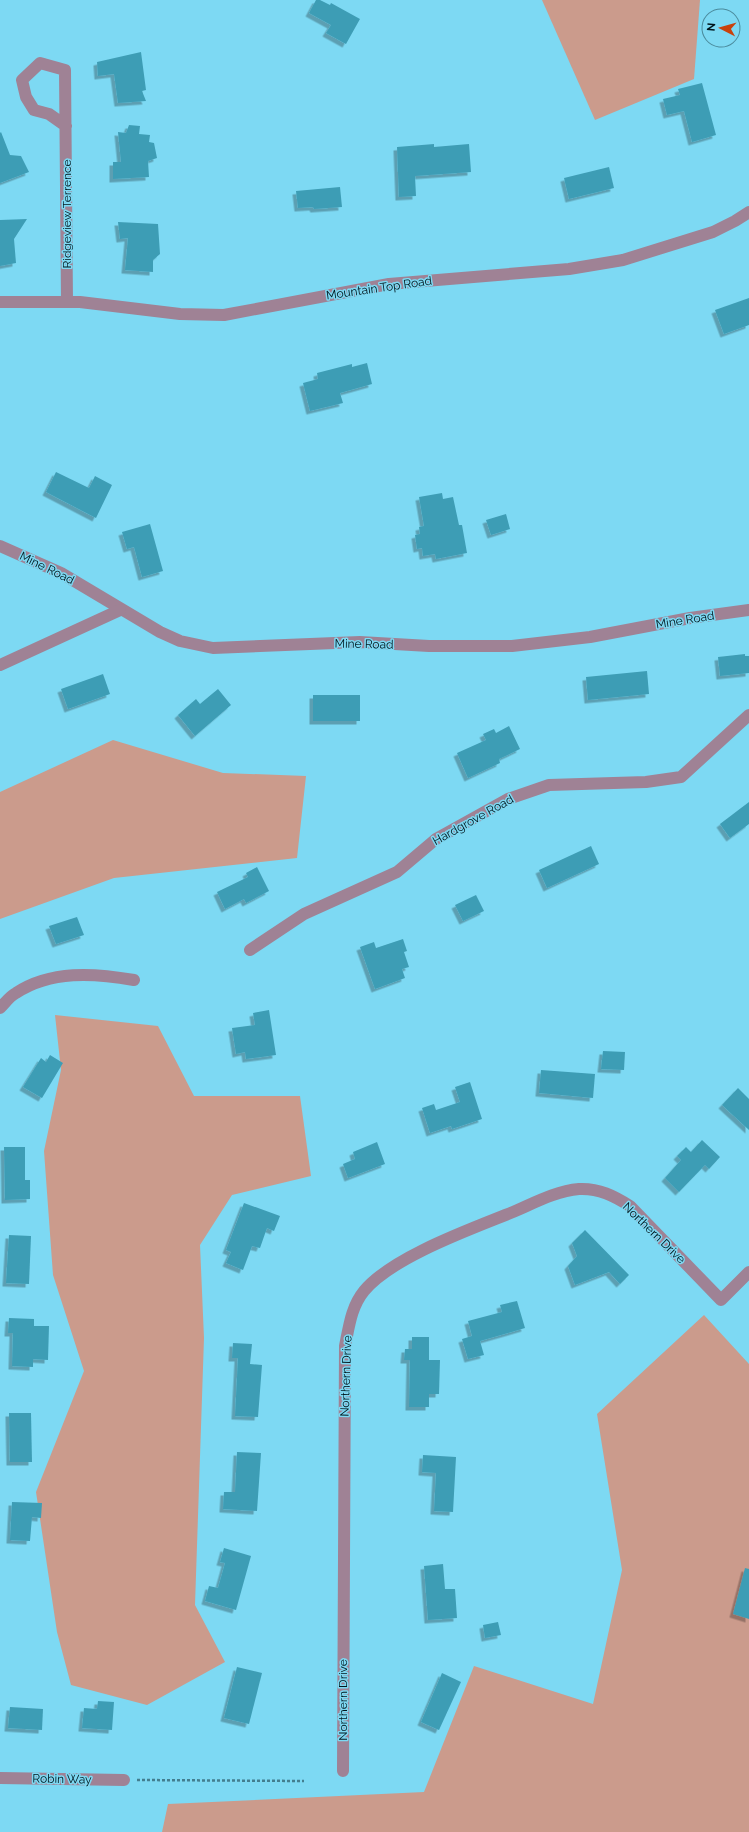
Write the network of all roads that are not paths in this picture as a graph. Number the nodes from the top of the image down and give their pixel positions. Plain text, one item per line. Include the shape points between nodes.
1 (66, 126) junction
2 (749, 212) edge
3 (0, 302) edge
4 (68, 302) junction
5 (0, 546) edge
6 (120, 610) junction
7 (749, 610) edge
8 (0, 665) edge
9 (749, 715) edge
10 (250, 950) dead end
11 (134, 980) dead end
12 (0, 1008) edge
13 (749, 1272) edge
14 (343, 1771) dead end
15 (0, 1778) edge
16 (124, 1780) road end

1 - 1 street, Ridgeview Terrence via 65,70 40,63 22,80 26,97 34,110 49,114
1 - 4 street, Ridgeview Terrence
2 - 4 street, Mountain Top Road via 713,232 623,260 569,268 389,284 224,315 180,314
3 - 4 street, Mountain Top Road
5 - 6 street, Mine Road via 60,573
6 - 7 street, Mine Road via 180,641 213,648 360,642 429,646 512,646 590,637
6 - 8 street
9 - 10 street, Hardgrove Road via 681,777 646,782 548,785 508,799 436,839 397,872 304,914
11 - 12 street via 103,975 64,976 29,985 14,993
13 - 14 street, Northern Drive via 721,1300 630,1206 612,1195 580,1189 564,1191 472,1228 413,1256 373,1281 362,1293 351,1314 345,1346
15 - 16 street, Robin Way

